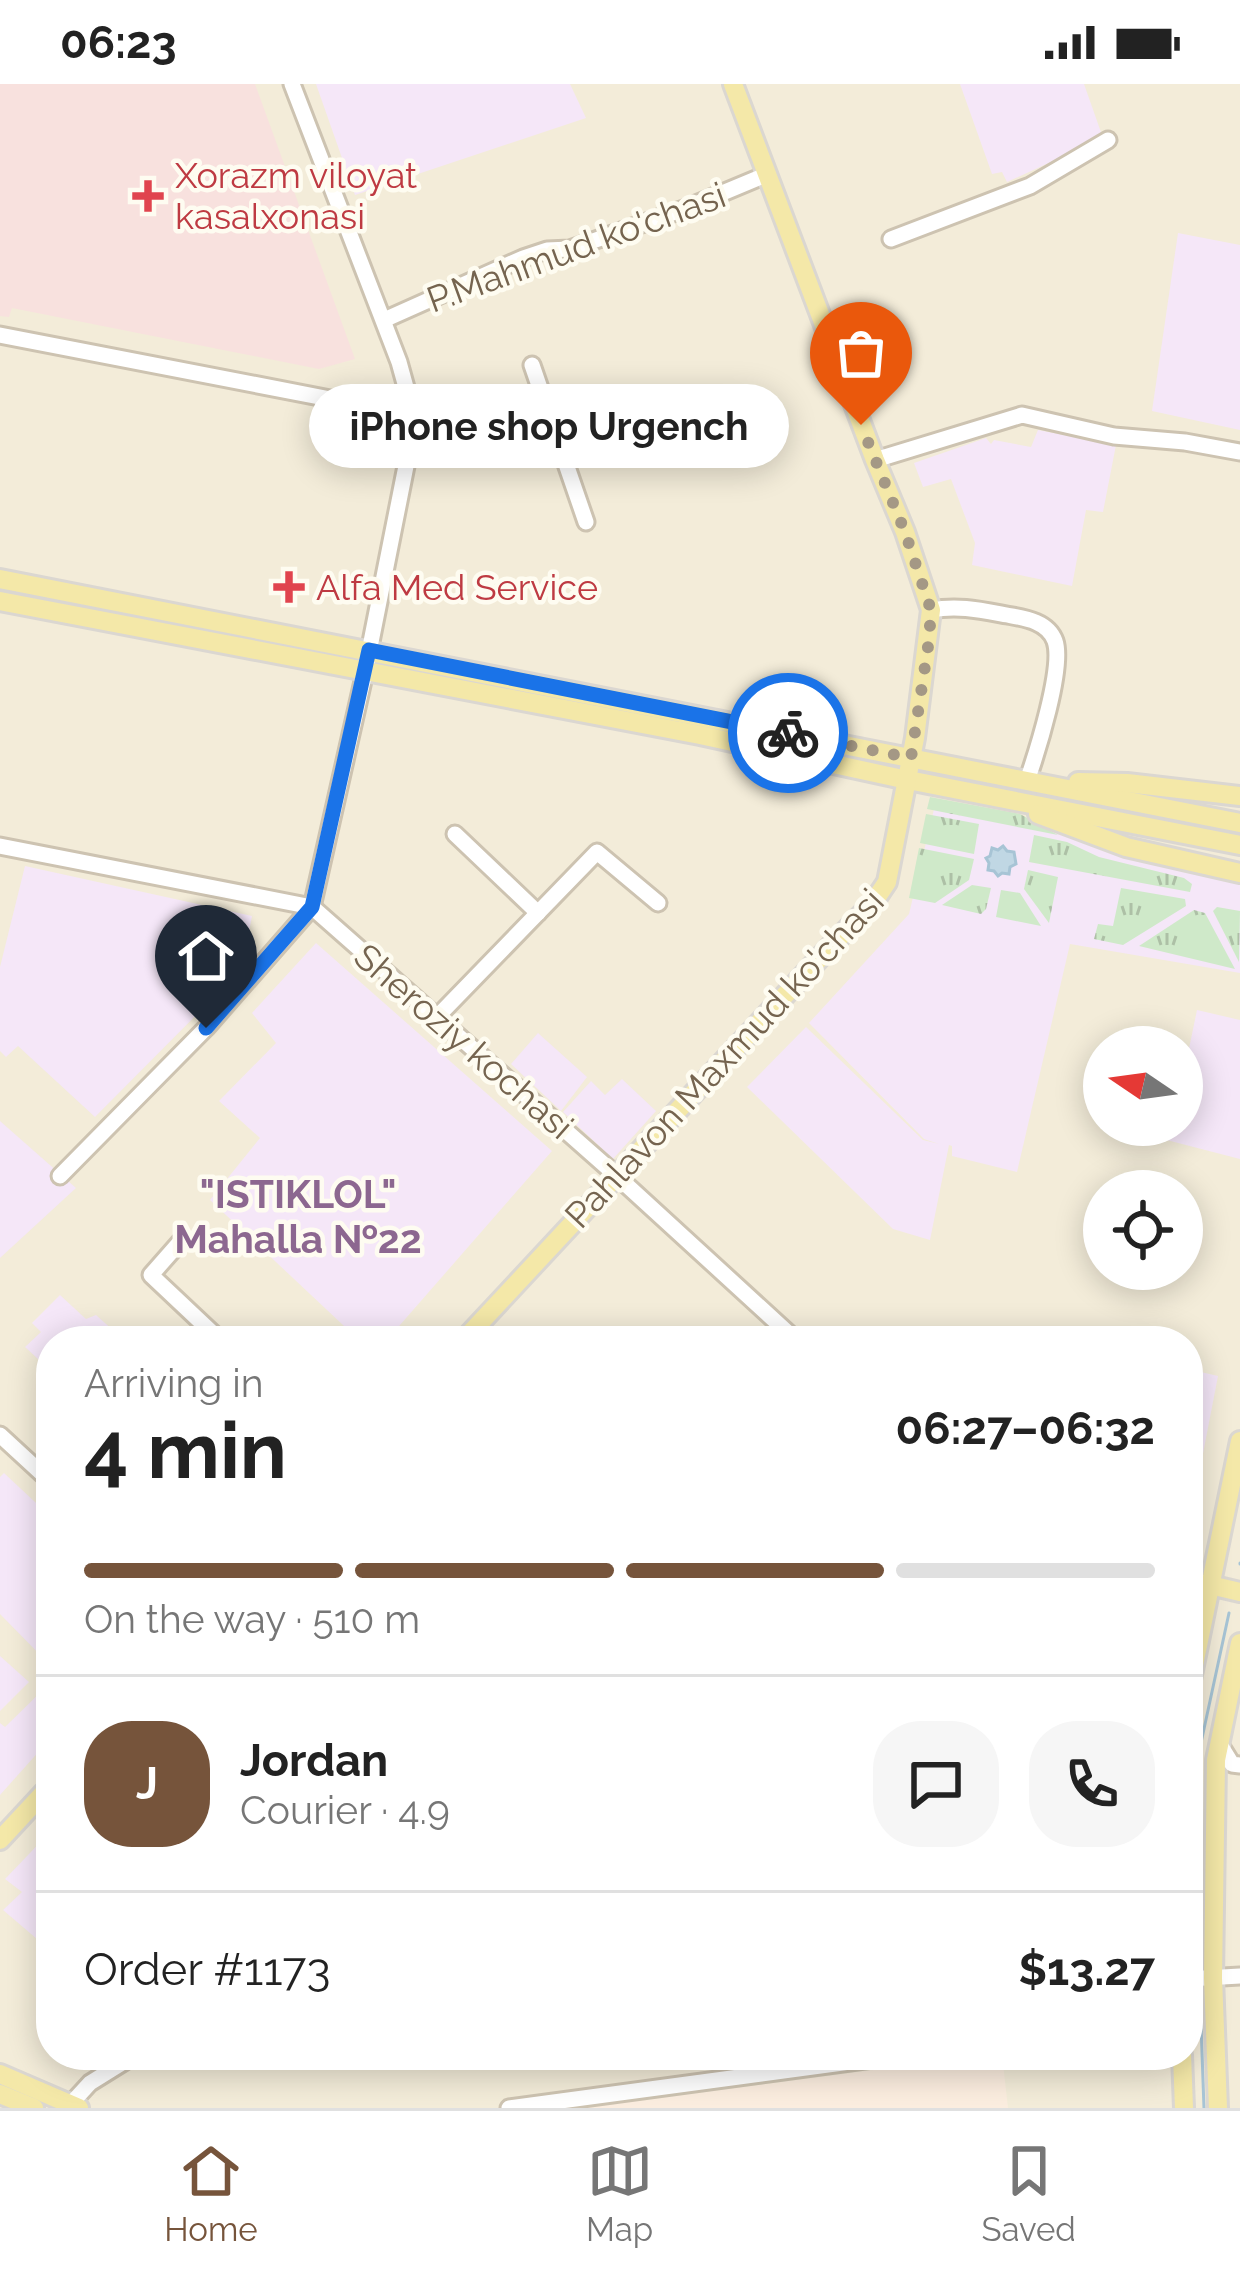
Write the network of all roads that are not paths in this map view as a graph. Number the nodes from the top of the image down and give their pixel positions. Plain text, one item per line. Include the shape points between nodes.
1 (292, 84) edge
2 (733, 84) edge
3 (1108, 140) dead end
4 (768, 174) junction
5 (891, 239) dead end
6 (384, 320) junction
7 (0, 335) edge
8 (532, 364) dead end
9 (412, 409) junction
10 (1240, 452) edge
11 (875, 460) junction
12 (586, 522) dead end
13 (0, 578) edge
14 (0, 601) edge
15 (931, 610) junction
16 (369, 650) junction
17 (365, 672) junction
18 (913, 748) junction
19 (906, 779) junction
20 (1028, 781) junction
21 (989, 795) junction
22 (1240, 796) edge
23 (1240, 823) edge
24 (455, 834) dead end
25 (1240, 845) edge
26 (0, 846) edge
27 (1240, 873) edge
28 (658, 903) dead end
29 (307, 906) junction
30 (538, 913) junction
31 (438, 1016) junction
32 (60, 1176) dead end
33 (616, 1177) junction
34 (180, 1242) dead end
35 (205, 1326) edge
36 (477, 1326) edge
37 (780, 1326) edge
38 (0, 1435) edge
39 (1240, 1441) edge
40 (36, 1468) edge
41 (1203, 1583) edge
42 (1210, 1585) junction
43 (1240, 1592) edge
44 (1203, 1620) edge
45 (1240, 1643) edge
46 (1219, 1743) junction
47 (1240, 1765) edge
48 (36, 1801) edge
49 (0, 1840) edge
50 (1240, 1976) edge
51 (1203, 1978) edge
52 (1213, 1978) junction
53 (111, 2070) edge
54 (791, 2070) edge
55 (1183, 2070) edge
56 (0, 2074) edge
57 (0, 2094) edge
58 (72, 2107) edge
59 (34, 2108) edge
60 (509, 2108) edge
61 (1184, 2108) edge
62 (1218, 2108) edge

1 - 6 street
2 - 4 main road, P.Mahmud ko'chasi
3 - 5 street via 1030,186
4 - 6 street, P.Mahmud ko'chasi via 646,223 524,258
4 - 11 main road, P.Mahmud ko'chasi
6 - 9 street
7 - 9 street
8 - 12 street
9 - 16 street
10 - 11 street via 1022,416
11 - 15 main road, P.Mahmud ko'chasi
13 - 16 main road
14 - 17 main road
15 - 18 main road, P.Mahmud ko'chasi
15 - 20 street via 955,605 1028,619 1055,640 1057,663
16 - 17 street
16 - 18 main road
17 - 19 main road
17 - 29 street
18 - 19 main road, Pahlavon Maxmud ko'chasi
18 - 20 main road
19 - 21 main road
19 - 33 main road, Pahlavon Maxmud ko'chasi via 887,882 873,904
20 - 22 main road
20 - 23 main road
21 - 25 main road
21 - 27 main road via 1126,847
24 - 30 street
26 - 29 street, Sheroziy kochasi
28 - 30 street via 597,852
29 - 31 street, Sheroziy kochasi
29 - 32 street via 206,1028
30 - 31 street
31 - 33 street, Sheroziy kochasi
33 - 36 main road, Pahlavon Maxmud ko'chasi
33 - 37 street, Sheroziy kochasi
34 - 35 street via 152,1275
38 - 40 street
39 - 42 main road
41 - 42 street
42 - 43 main road
42 - 44 main road
45 - 46 main road
46 - 47 street
46 - 52 main road
48 - 49 main road
50 - 52 street
51 - 52 street
52 - 62 main road
53 - 58 street
54 - 60 street
55 - 61 main road
56 - 58 main road
57 - 59 main road

